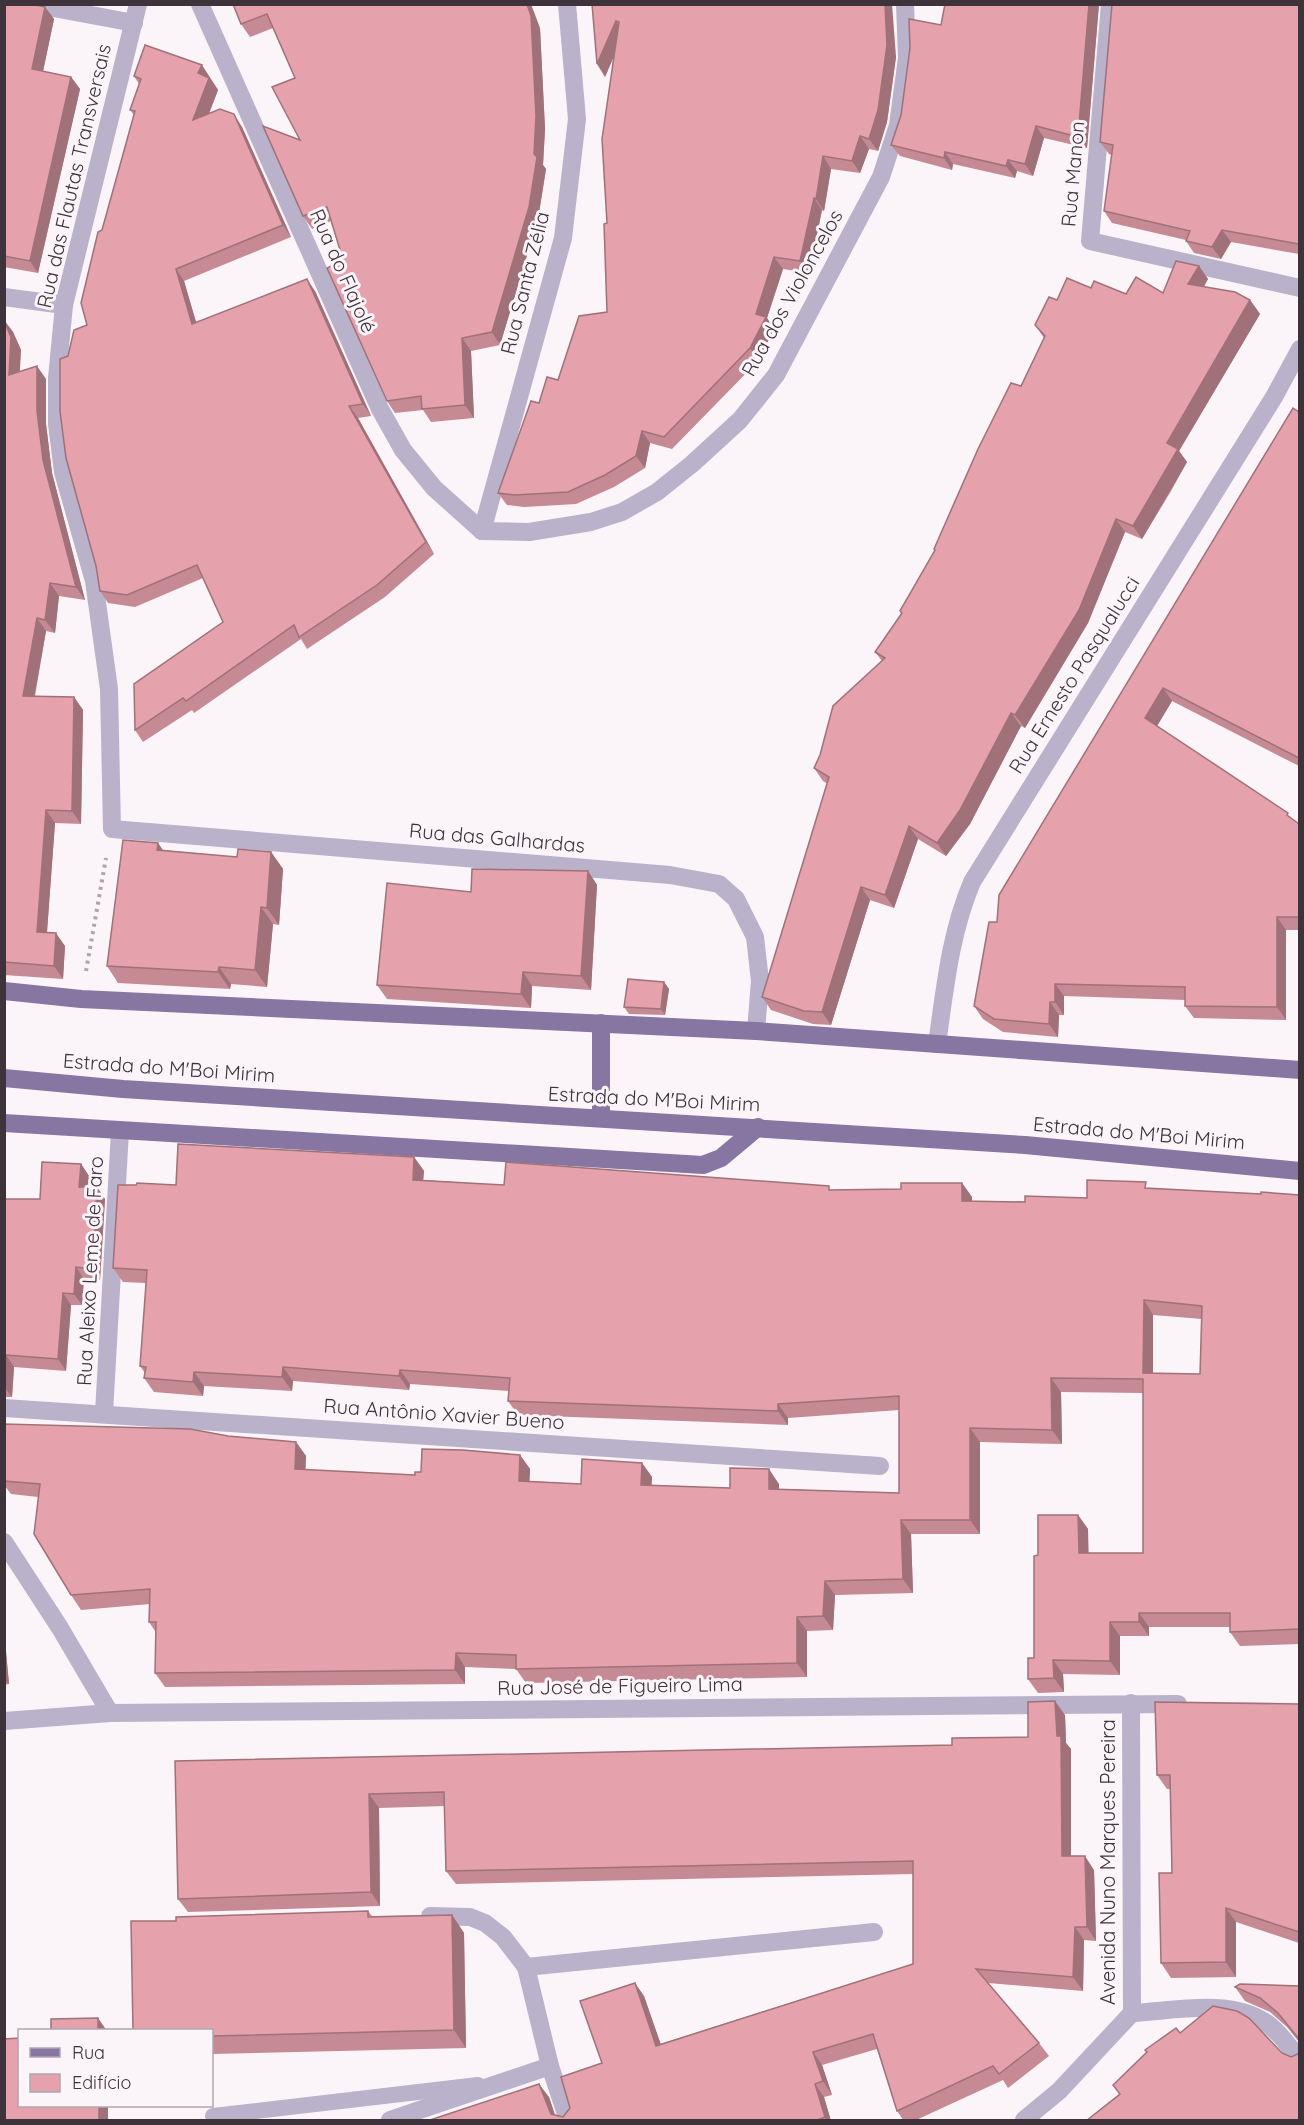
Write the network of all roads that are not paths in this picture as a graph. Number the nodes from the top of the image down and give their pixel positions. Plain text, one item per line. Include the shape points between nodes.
1 (32, 4) edge
2 (138, 4) edge
3 (200, 4) edge
4 (567, 4) edge
5 (905, 4) edge
6 (1110, 4) edge
7 (134, 23) junction
8 (1299, 288) edge
9 (4, 297) edge
10 (64, 305) junction
11 (1299, 349) edge
12 (482, 531) junction
13 (112, 829) joint
14 (4, 991) edge
15 (601, 1023) junction
16 (756, 1031) junction
17 (937, 1044) junction
18 (1299, 1070) edge
19 (4, 1078) edge
20 (601, 1118) junction
21 (4, 1123) edge
22 (758, 1127) junction
23 (120, 1131) junction
24 (1299, 1171) edge
25 (4, 1408) edge
26 (104, 1413) junction
27 (880, 1466) dead end
28 (4, 1542) edge
29 (1131, 1703) junction
30 (1198, 1704) edge
31 (110, 1713) junction
32 (4, 1721) edge
33 (415, 1916) edge
34 (874, 1932) dead end
35 (526, 1966) junction
36 (1132, 2013) junction
37 (1299, 2060) edge
38 (550, 2066) junction
39 (502, 2083) junction
40 (213, 2116) dead end
41 (390, 2121) edge
42 (568, 2121) edge
43 (1024, 2121) edge

1 - 7 street
2 - 7 street, Rua das Flautas Transversais
3 - 12 street, Rua do Flajolé via 380,409 403,450 434,488
4 - 12 street, Rua Santa Zélia via 577,119 563,238
5 - 12 street, Rua dos Violoncelos via 906,69 898,125 881,177 776,375 740,420 657,492 622,512 591,522 529,532
6 - 8 street, Rua Manon via 1090,241
7 - 10 street, Rua das Flautas Transversais
9 - 10 street
10 - 13 street, Rua das Flautas Transversais via 57,424 63,472 94,581 105,657
11 - 17 street, Rua Ernesto Pasqualucci via 1274,397 972,882 960,909 950,954
13 - 16 street, Rua das Galhardas via 670,875 719,884 736,899 755,937 760,981
14 - 15 main road via 81,999
15 - 16 main road
15 - 20 main road
16 - 17 main road
17 - 18 main road
19 - 20 main road, Estrada do M'Boi Mirim via 123,1089
20 - 22 main road, Estrada do M'Boi Mirim
21 - 23 main road
22 - 23 main road via 721,1158 703,1165
22 - 24 main road, Estrada do M'Boi Mirim via 1025,1145
23 - 26 street, Rua Aleixo Leme de Faro
25 - 26 street, Rua Antônio Xavier Bueno
26 - 27 street, Rua Antônio Xavier Bueno
28 - 31 street
29 - 30 street, Rua José de Figueiro Lima
29 - 31 street, Rua José de Figueiro Lima
29 - 36 street, Avenida Nuno Marques Pereira
31 - 32 street, Rua José de Figueiro Lima
33 - 35 street via 450,1915 485,1923 503,1937
34 - 35 street
35 - 38 street
36 - 37 street via 1244,2011 1277,2032
36 - 43 street, Avenida Nuno Marques Pereira via 1059,2091
38 - 39 street
38 - 42 street
39 - 40 lane
39 - 41 street

